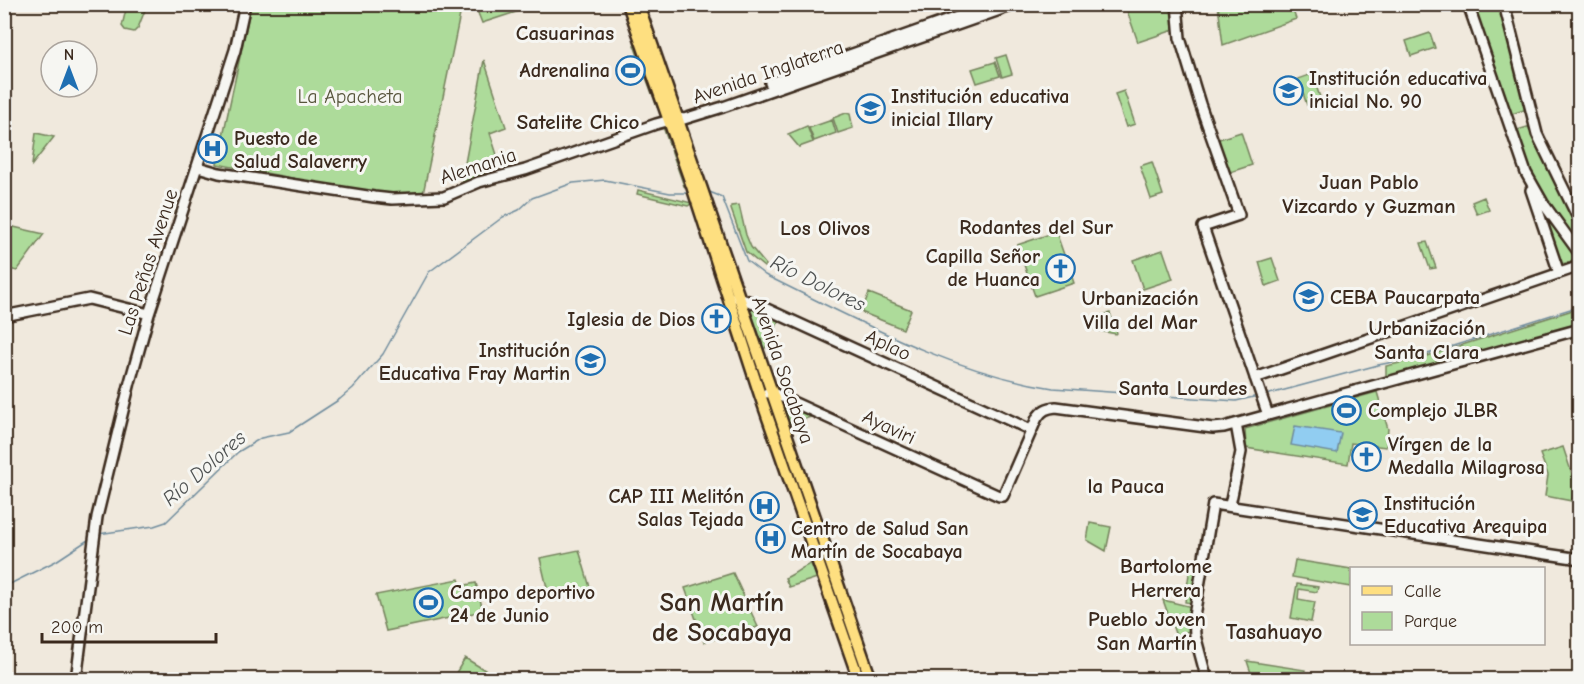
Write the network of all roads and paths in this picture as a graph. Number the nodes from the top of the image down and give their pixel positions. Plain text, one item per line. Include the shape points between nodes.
1 (245, 4) edge
2 (628, 4) edge
3 (638, 4) edge
4 (994, 4) edge
5 (1017, 4) edge
6 (1177, 4) edge
7 (1468, 4) edge
8 (1504, 4) edge
9 (674, 119) junction
10 (198, 167) junction
11 (1526, 173) junction
12 (1580, 222) edge
13 (1580, 254) edge
14 (1580, 266) edge
15 (1559, 273) junction
16 (733, 297) junction
17 (149, 314) junction
18 (4, 316) edge
19 (1580, 329) edge
20 (1255, 378) junction
21 (766, 393) junction
22 (1268, 416) junction
23 (1236, 424) junction
24 (1031, 430) junction
25 (1230, 505) junction
26 (1580, 559) edge
27 (76, 680) edge
28 (859, 680) edge
29 (871, 680) edge
30 (1207, 680) edge

1 - 10 street, Las Peñas Avenue via 235,50
2 - 9 main road, Avenida Socabaya
3 - 9 main road, Avenida Socabaya
4 - 9 street, Avenida Inglaterra
5 - 9 street, Avenida Inglaterra via 723,106
6 - 20 street via 1180,38 1239,215 1203,227
7 - 11 street
8 - 12 street via 1537,135
9 - 10 street, Alemania via 479,182 444,198 374,198
9 - 16 main road, Avenida Socabaya
10 - 17 street, Las Peñas Avenue
11 - 13 street
11 - 15 street
14 - 15 street
15 - 20 street
16 - 21 main road, Avenida Socabaya
16 - 24 street, Aplao
17 - 18 street via 88,299
17 - 27 street, Las Peñas Avenue via 97,517
19 - 22 street
20 - 22 street
21 - 24 street, Ayaviri via 999,496 1004,496
21 - 28 main road, Avenida Socabaya
21 - 29 main road, Avenida Socabaya
22 - 23 street
23 - 24 street via 1213,428 1056,407 1042,411
23 - 25 street via 1241,452
25 - 26 street
25 - 30 street via 1213,504 1194,616

